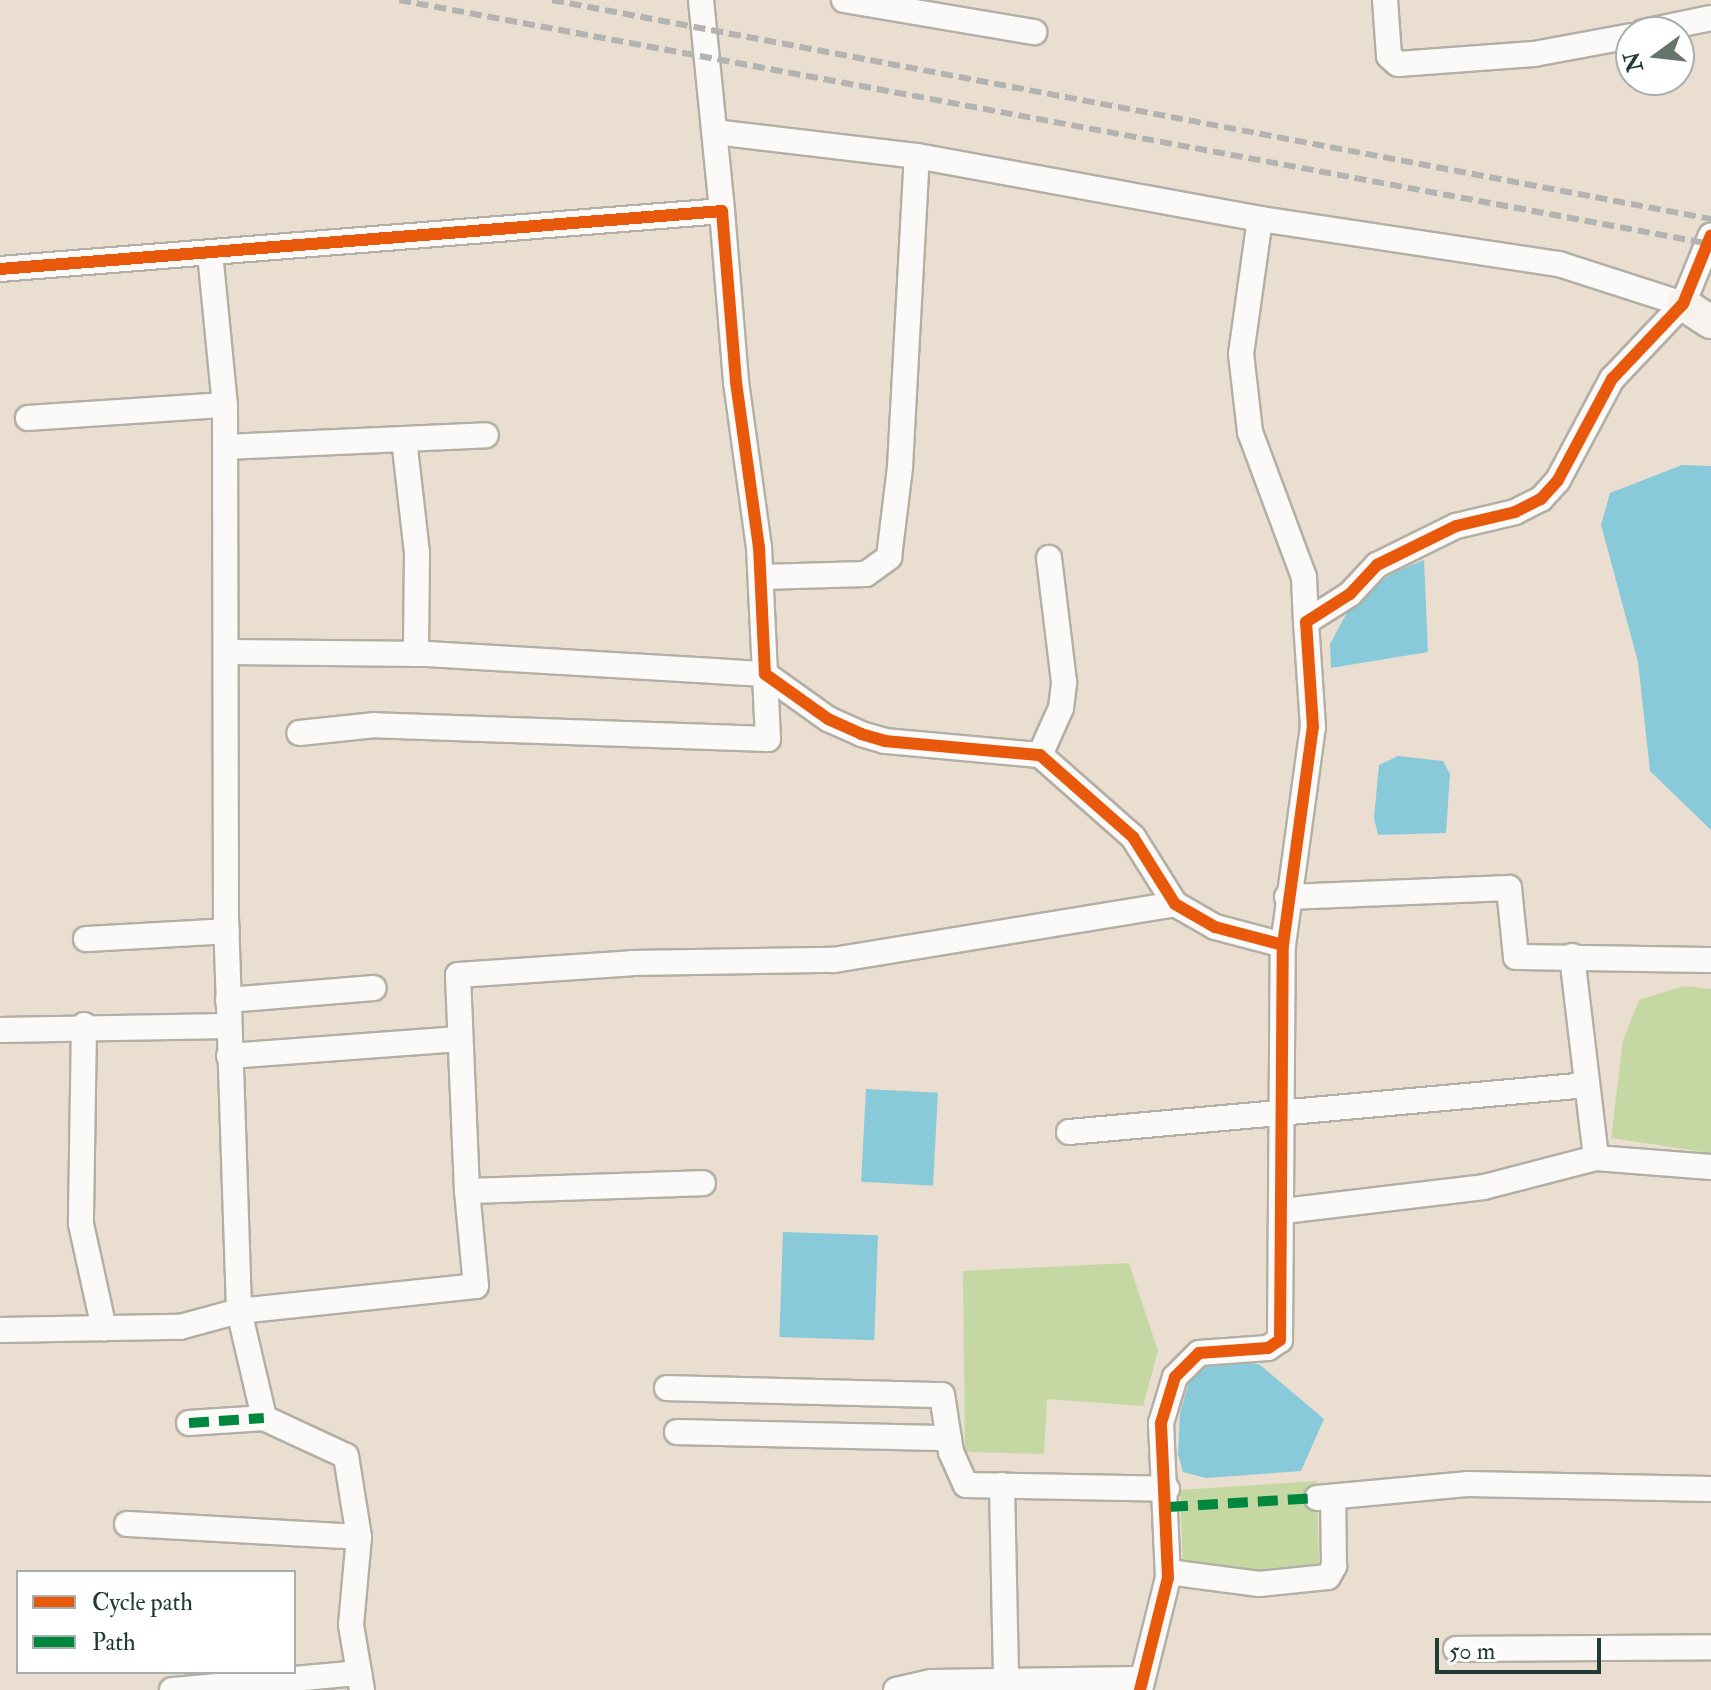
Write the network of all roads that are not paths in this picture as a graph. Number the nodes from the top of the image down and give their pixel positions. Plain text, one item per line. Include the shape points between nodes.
1 (701, 0) edge
2 (844, 0) edge
3 (1385, 0) edge
4 (902, 5) edge
5 (1034, 32) dead end
6 (1615, 39) edge
7 (715, 132) junction
8 (917, 156) junction
9 (722, 211) junction
10 (1260, 219) junction
11 (1711, 235) edge
12 (210, 253) junction
13 (0, 269) edge
14 (1683, 304) junction
15 (1711, 322) edge
16 (225, 405) junction
17 (28, 418) dead end
18 (486, 435) dead end
19 (404, 439) junction
20 (226, 447) junction
21 (1049, 558) dead end
22 (761, 577) junction
23 (1306, 622) junction
24 (228, 652) junction
25 (416, 654) junction
26 (765, 674) junction
27 (299, 733) dead end
28 (1040, 755) junction
29 (1287, 897) junction
30 (1175, 904) junction
31 (227, 931) junction
32 (86, 939) dead end
33 (1283, 945) junction
34 (1572, 956) junction
35 (1711, 960) edge
36 (374, 988) dead end
37 (228, 1000) junction
38 (84, 1025) junction
39 (229, 1026) junction
40 (0, 1030) edge
41 (459, 1039) junction
42 (229, 1056) junction
43 (1587, 1085) junction
44 (1284, 1113) junction
45 (1069, 1132) dead end
46 (1596, 1158) junction
47 (1711, 1167) edge
48 (703, 1183) dead end
49 (467, 1191) junction
50 (1284, 1211) junction
51 (239, 1311) junction
52 (104, 1329) junction
53 (0, 1330) edge
54 (667, 1388) dead end
55 (264, 1418) junction
56 (189, 1423) dead end
57 (677, 1432) dead end
58 (949, 1438) junction
59 (1002, 1485) junction
60 (1167, 1489) junction
61 (1711, 1489) edge
62 (127, 1524) dead end
63 (359, 1537) junction
64 (1168, 1572) junction
65 (1711, 1647) edge
66 (1456, 1649) dead end
67 (1006, 1679) junction
68 (360, 1681) edge
69 (1140, 1685) edge
70 (172, 1690) edge
71 (896, 1690) edge

1 - 7 street
2 - 4 street
3 - 6 street via 1389,56 1398,64 1534,54
4 - 5 street
7 - 8 street
7 - 9 street
8 - 10 street
8 - 22 street via 900,467 889,557 866,574
9 - 12 street
9 - 22 street via 736,382
10 - 14 street via 1559,264
10 - 23 street via 1241,354 1250,432 1304,577
11 - 14 street
12 - 13 street
12 - 16 street
14 - 15 street
14 - 23 street via 1612,379 1558,480 1541,499 1515,512 1456,526 1377,565 1350,594
16 - 17 street
16 - 20 street
18 - 19 street
19 - 20 street
19 - 25 street via 417,553
20 - 24 street
21 - 28 street via 1064,682 1061,708
22 - 26 street
23 - 29 street via 1313,727
24 - 25 street
24 - 31 street
25 - 26 street
26 - 27 street via 768,739 375,725
26 - 28 street via 828,719 861,734
28 - 30 street via 1133,837
29 - 33 street
29 - 34 street via 1509,888 1516,957
30 - 33 street via 1215,927
30 - 41 street via 834,960 632,963 458,975
31 - 32 street
31 - 37 street
33 - 44 street
34 - 35 street
34 - 43 street
36 - 37 street
37 - 39 street
38 - 39 street
38 - 40 street
38 - 52 street via 81,1224
39 - 42 street
41 - 42 street
41 - 49 street
42 - 51 street
43 - 44 street
43 - 46 street
44 - 45 street
44 - 50 street
46 - 47 street
46 - 50 street via 1484,1187
48 - 49 street
49 - 51 street via 476,1286
50 - 60 street via 1280,1340 1268,1348 1199,1353 1185,1361 1161,1423
51 - 52 street via 180,1327
51 - 55 street
52 - 53 street
54 - 58 street via 942,1395
55 - 56 street
55 - 63 street via 346,1456
57 - 58 street
58 - 59 street via 966,1485
59 - 60 street
59 - 67 street
60 - 64 street
61 - 64 street via 1468,1484 1325,1497 1334,1566 1328,1577 1259,1584
62 - 63 street
63 - 68 street via 351,1625
64 - 69 street
65 - 66 street
67 - 69 street
67 - 71 street via 931,1682
68 - 70 street

